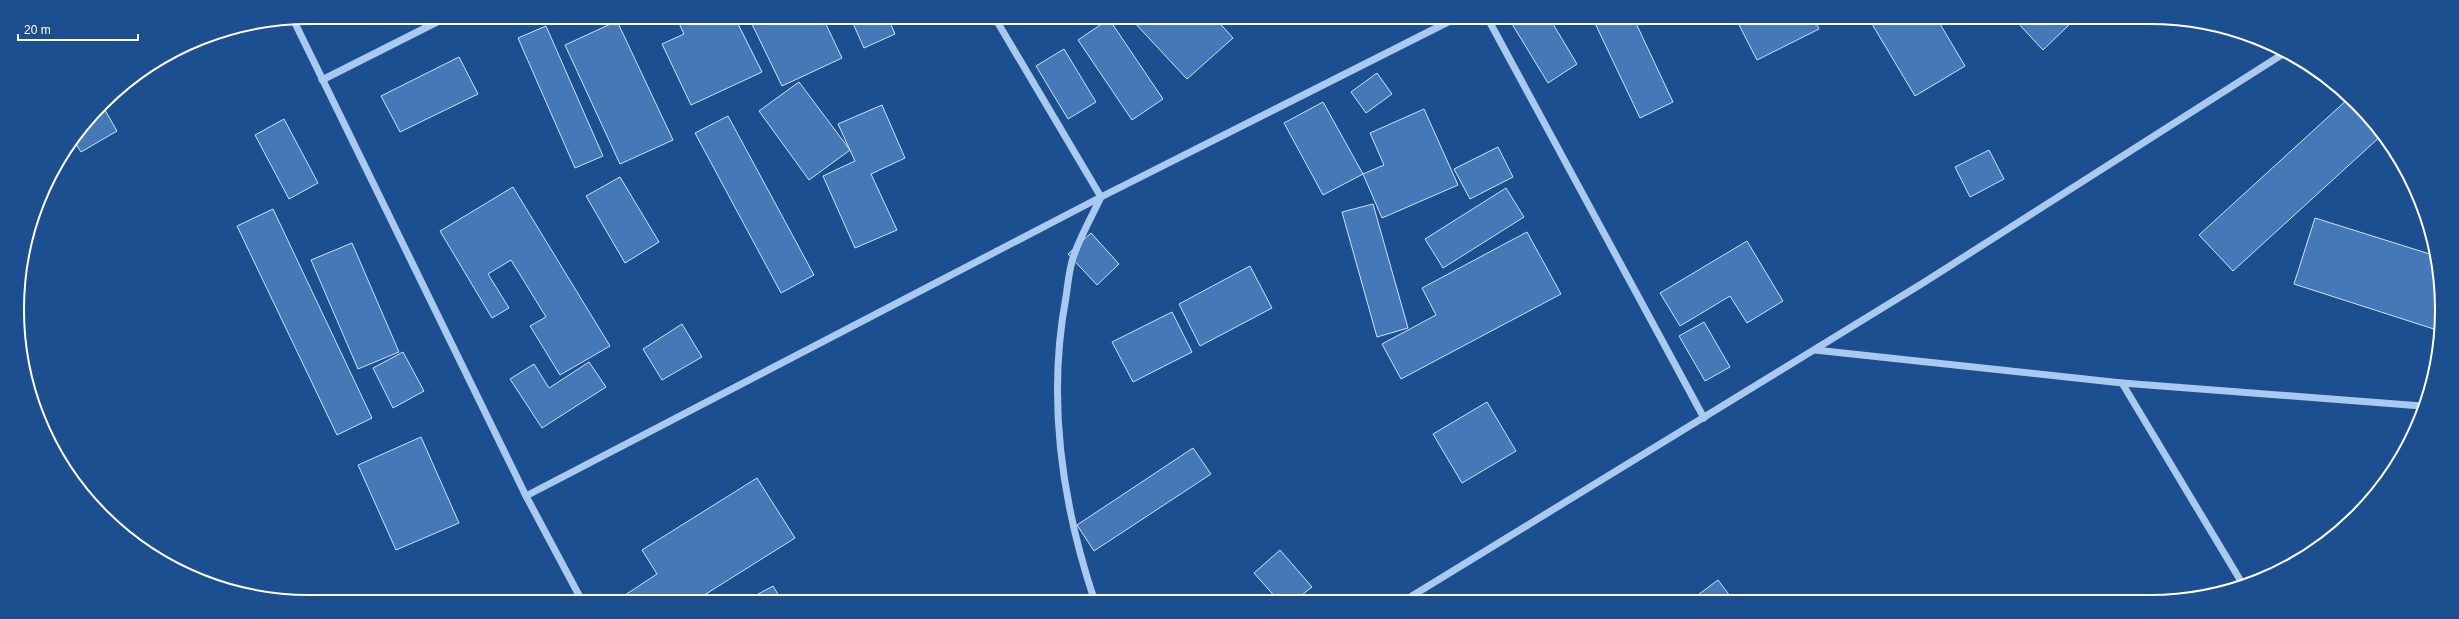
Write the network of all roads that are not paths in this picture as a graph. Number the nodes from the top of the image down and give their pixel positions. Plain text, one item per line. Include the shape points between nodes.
1 (433, 24) edge
2 (999, 24) edge
3 (1442, 24) edge
4 (1491, 24) edge
5 (296, 25) edge
6 (2280, 56) edge
7 (322, 80) junction
8 (1100, 197) junction
9 (1815, 350) junction
10 (2122, 383) junction
11 (2418, 406) edge
12 (1704, 418) junction
13 (526, 496) junction
14 (2240, 580) edge
15 (578, 595) edge
16 (1092, 595) edge
17 (1415, 595) edge

1 - 7 street
2 - 8 street
3 - 8 street
4 - 12 street
5 - 7 street
6 - 9 street
7 - 13 street
8 - 13 street
8 - 16 street via 1073,256 1062,317 1057,382 1060,452 1078,551
9 - 10 street
9 - 12 street
10 - 11 street
10 - 14 street
12 - 17 street
13 - 15 street

